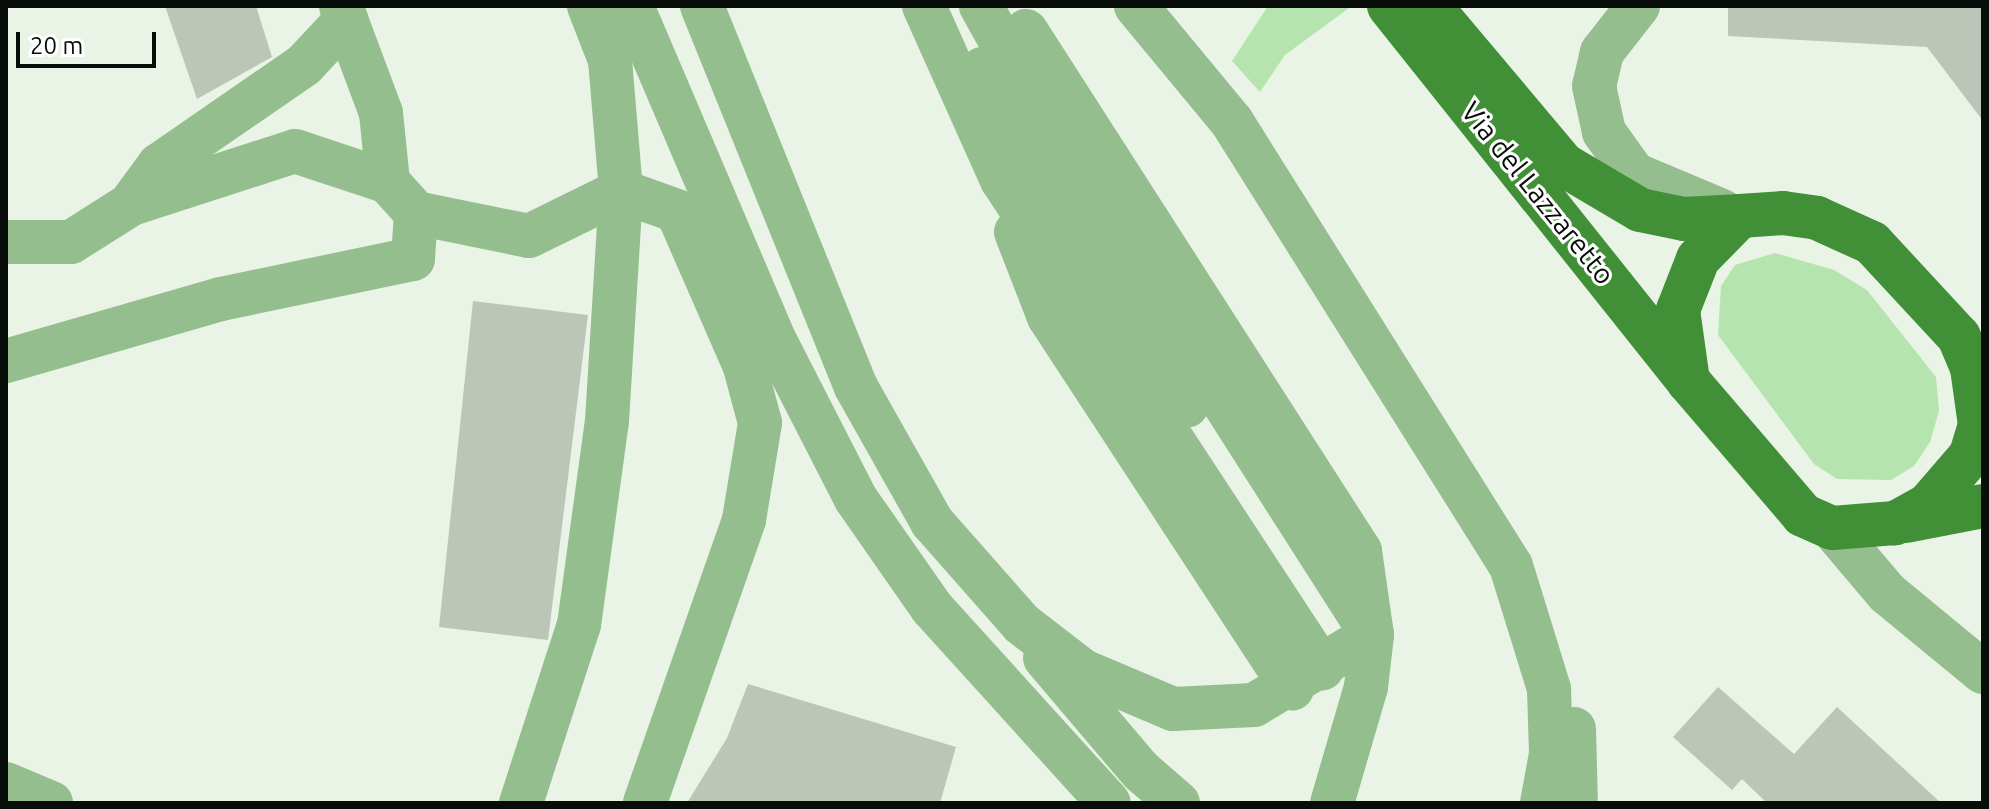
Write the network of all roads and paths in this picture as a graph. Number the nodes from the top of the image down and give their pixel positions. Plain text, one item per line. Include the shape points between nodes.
1 (589, 6) edge
2 (632, 6) edge
3 (702, 6) edge
4 (924, 6) edge
5 (950, 6) edge
6 (981, 6) edge
7 (1009, 6) edge
8 (1136, 6) edge
9 (1389, 6) edge
10 (1430, 6) edge
11 (1638, 6) edge
12 (343, 13) edge
13 (621, 191) junction
14 (402, 198) junction
15 (131, 204) junction
16 (1740, 216) junction
17 (6, 242) edge
18 (6, 361) edge
19 (1688, 381) junction
20 (1981, 397) edge
21 (1983, 506) edge
22 (1895, 523) junction
23 (1832, 528) junction
24 (1534, 623) junction
25 (1022, 624) junction
26 (1334, 660) junction
27 (1983, 672) edge
28 (6, 784) edge
29 (51, 803) edge
30 (521, 803) edge
31 (645, 803) edge
32 (1109, 803) edge
33 (1178, 803) edge
34 (1332, 803) edge
35 (1542, 803) edge
36 (1576, 803) edge

1 - 13 street via 610,60
2 - 32 street via 772,335 856,499 932,608
3 - 25 street via 888,456 932,522
4 - 26 street via 1002,180
5 - 26 street via 1029,160
6 - 26 street
7 - 26 street via 1360,551
8 - 24 street via 1232,122 1470,493
9 - 19 main road, Via del Lazzaretto
10 - 16 main road, Via del Lazzaretto via 1564,165 1640,210 1684,219
11 - 16 street via 1602,52 1594,86 1604,132 1634,174 1657,190
12 - 14 street via 381,113
12 - 15 street via 304,65 159,165
13 - 14 street via 529,236
13 - 30 street via 607,421 579,625
13 - 31 street via 677,211 745,367 760,423 744,520
14 - 15 street via 295,151
14 - 18 street via 413,259 221,299
15 - 17 street via 71,242
16 - 19 main road via 1683,285 1678,323
16 - 20 main road, Via del Lazzaretto via 1817,218 1872,243 1959,337
19 - 23 main road, Via del Lazzaretto via 1778,494
20 - 22 main road via 1980,425 1959,473 1928,505
21 - 22 main road
22 - 23 main road
23 - 27 street via 1887,593
24 - 35 street via 1549,689 1551,754
24 - 36 street via 1558,655 1566,681
25 - 26 street via 1083,671 1173,709 1241,707
25 - 33 street via 1063,686
26 - 34 street via 1366,687
28 - 29 street

